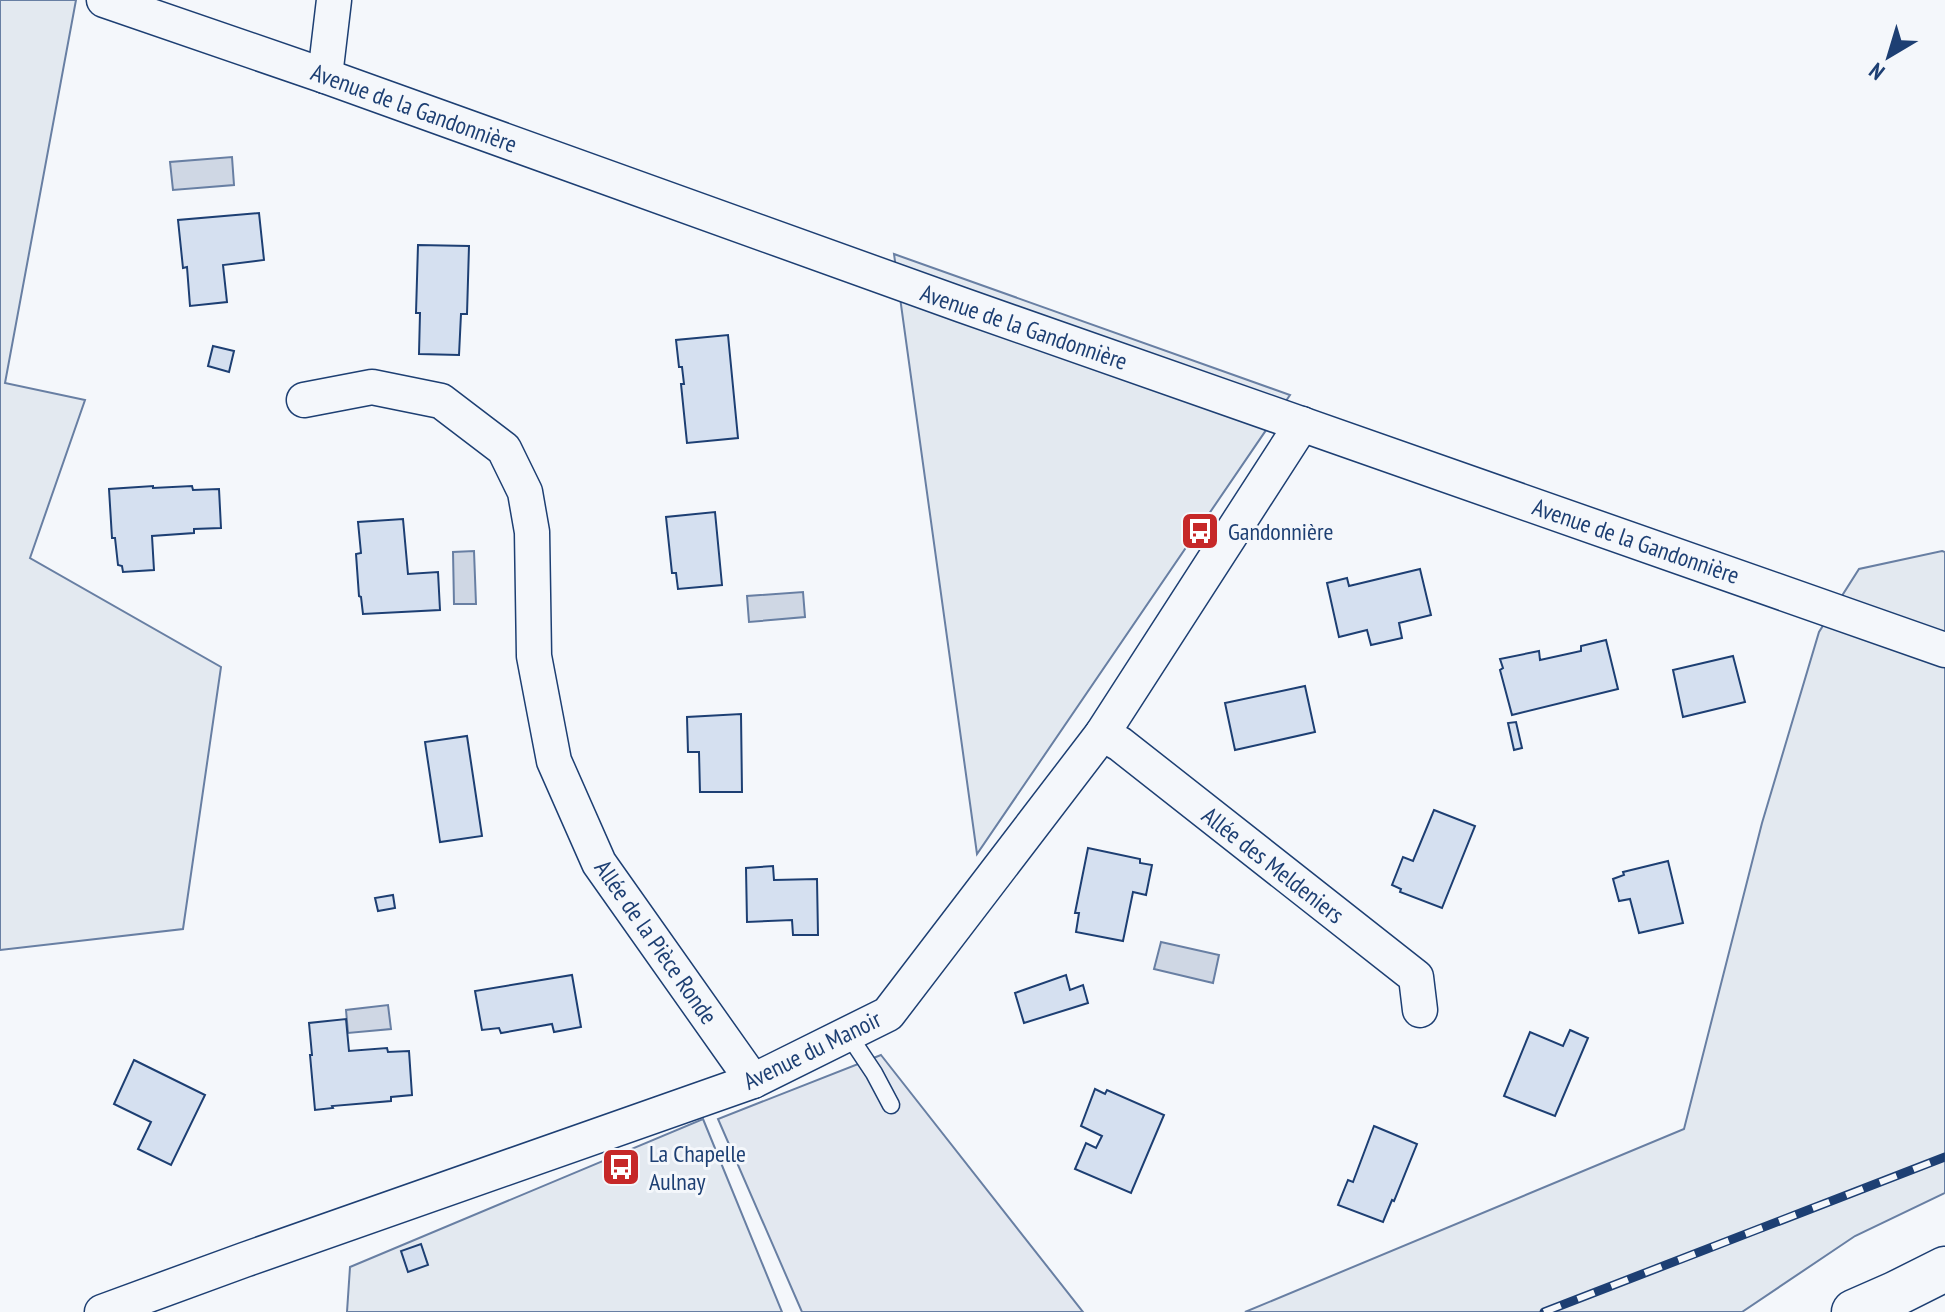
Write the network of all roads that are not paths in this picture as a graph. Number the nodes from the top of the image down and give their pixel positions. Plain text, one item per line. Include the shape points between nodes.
1 (104, 0) edge
2 (334, 0) edge
3 (325, 76) junction
4 (304, 400) dead end
5 (1302, 424) junction
6 (1945, 650) edge
7 (1102, 734) junction
8 (1420, 1010) dead end
9 (848, 1034) junction
10 (753, 1081) junction
11 (891, 1105) dead end
12 (1945, 1269) edge
13 (1883, 1303) edge
14 (102, 1312) edge
15 (1854, 1312) edge

1 - 3 street, Avenue de la Gandonnière
2 - 3 street
3 - 5 street, Avenue de la Gandonnière
4 - 10 street, Allée de la Pièce Ronde via 372,387 441,401 504,449 525,492 532,532 534,656 554,761 599,863
5 - 6 street, Avenue de la Gandonnière
5 - 7 street, Avenue du Manoir
7 - 8 street, Allée des Meldeniers via 1416,977
7 - 9 street, Avenue du Manoir via 888,1014
9 - 10 street, Avenue du Manoir
9 - 11 lane
10 - 14 street, Avenue du Manoir
12 - 13 main road
13 - 15 main road

